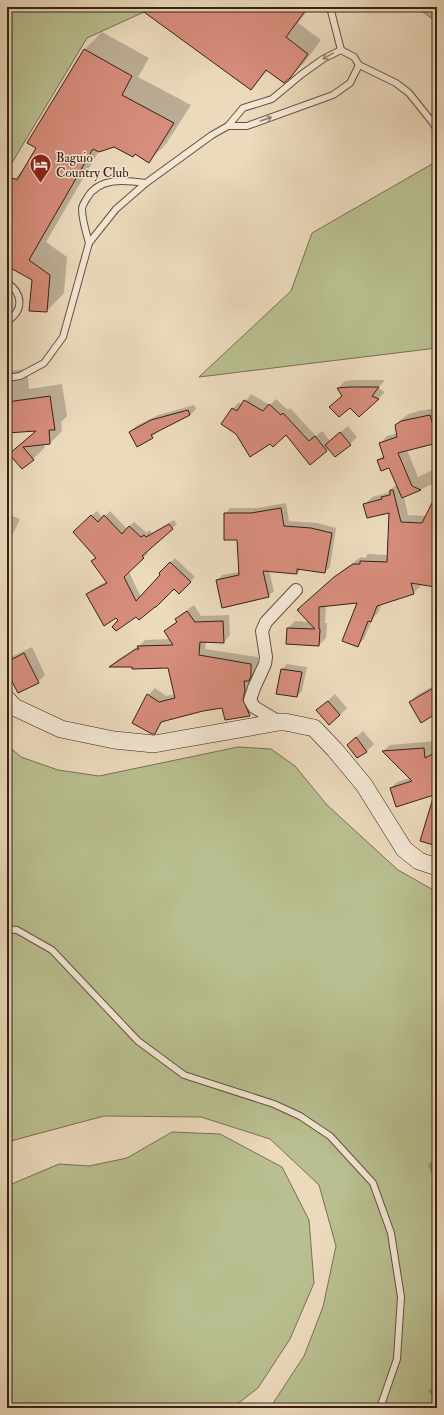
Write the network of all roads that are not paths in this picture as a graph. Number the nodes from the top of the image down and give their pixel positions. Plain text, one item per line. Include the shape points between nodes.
1 (330, 7) edge
2 (341, 50) junction
3 (359, 65) junction
4 (228, 126) junction
5 (437, 130) edge
6 (146, 183) junction
7 (89, 242) junction
8 (7, 283) edge
9 (7, 321) edge
10 (7, 378) edge
11 (296, 590) dead end
12 (7, 700) edge
13 (279, 722) junction
14 (437, 867) edge
15 (7, 929) edge
16 (380, 1408) edge

1 - 2 lane
2 - 3 lane via 354,57
2 -> 4 lane via 318,63 272,99 243,108
4 -> 3 lane via 247,126 333,95 350,83
3 - 5 lane via 396,83 409,93
4 - 6 lane
6 - 7 lane via 116,209
6 - 7 lane via 123,180 103,184 91,191 82,207
7 - 10 lane via 63,337 44,363 20,376
8 - 9 lane via 16,290 19,298 18,311
11 - 13 street via 266,622 262,631 265,664 250,700 254,707
12 - 13 main road via 14,707 60,729 114,740 154,744
13 - 14 main road via 314,728 364,786 404,849 419,861
15 - 16 lane via 17,930 52,950 138,1041 184,1075 274,1104 300,1116 330,1136 373,1182 391,1233 401,1297 397,1359

